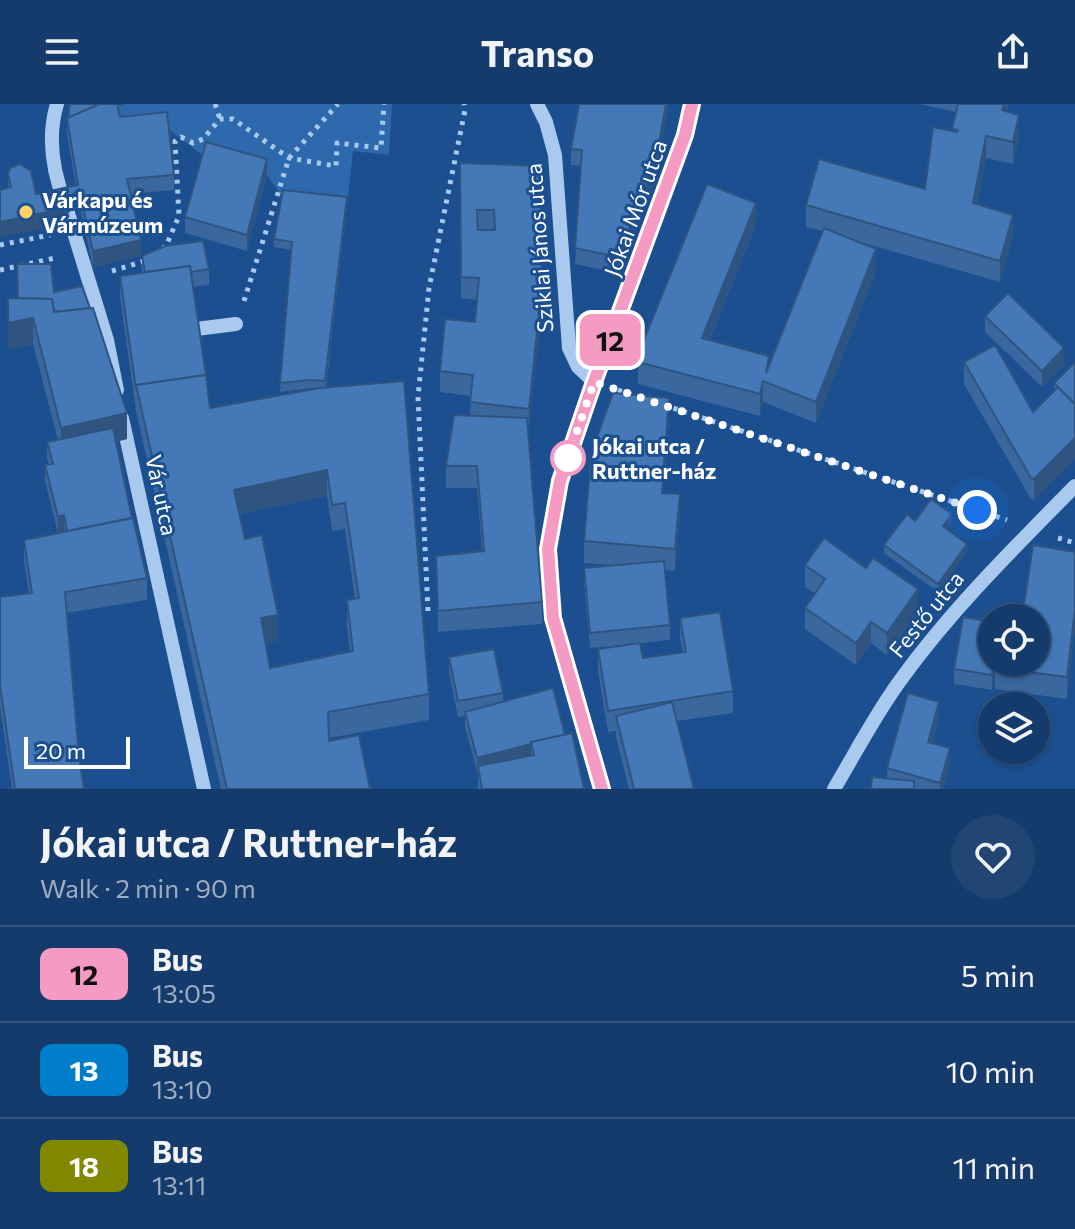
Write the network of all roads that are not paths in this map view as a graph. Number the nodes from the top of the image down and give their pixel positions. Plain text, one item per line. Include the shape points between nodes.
1 (57, 104) edge
2 (537, 104) edge
3 (692, 104) edge
4 (236, 324) road end
5 (196, 329) edge
6 (126, 339) edge
7 (107, 340) junction
8 (594, 382) junction
9 (1075, 486) edge
10 (204, 789) edge
11 (602, 789) edge
12 (834, 789) edge

1 - 7 street, Vár utca via 52,148 56,180
2 - 8 street, Sziklai János utca via 555,155 569,348 578,367
3 - 8 street, Jókai Mór utca
4 - 5 street
6 - 7 street
7 - 10 street, Vár utca
8 - 11 street, Jókai Mór utca via 560,481 548,549 553,618
9 - 12 street, Festő utca via 943,625 900,680

